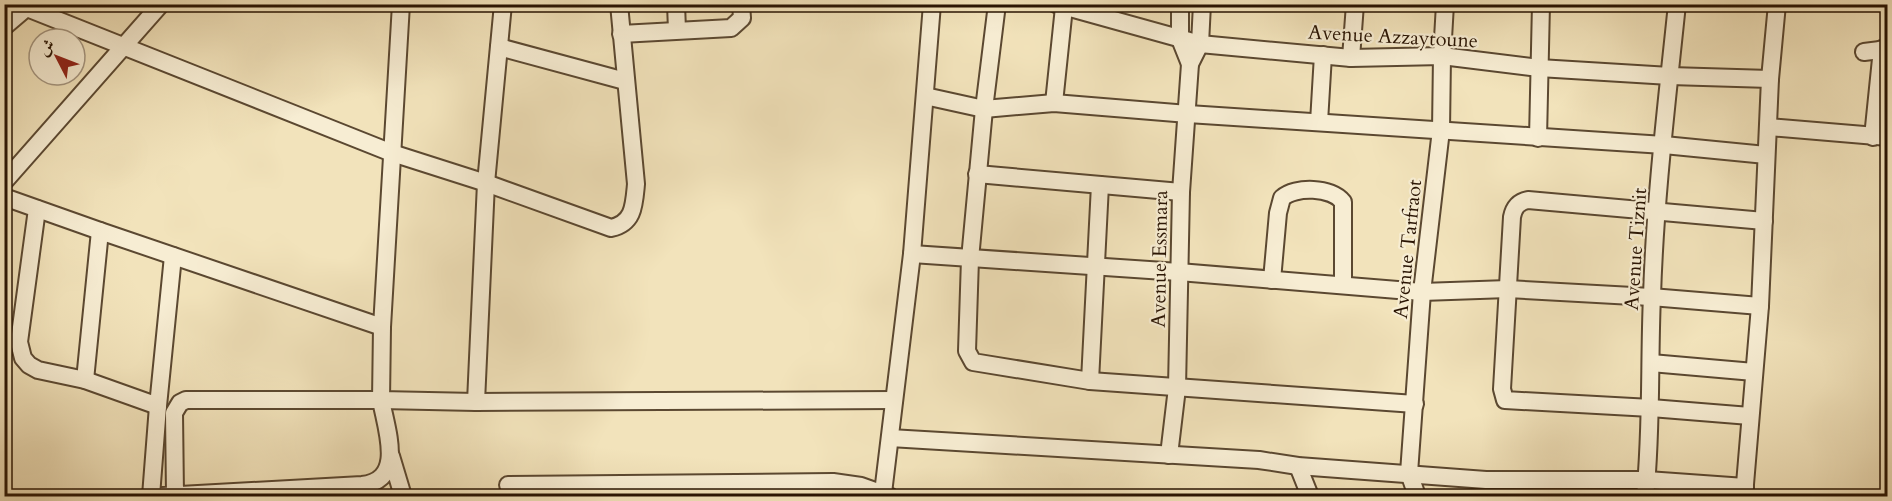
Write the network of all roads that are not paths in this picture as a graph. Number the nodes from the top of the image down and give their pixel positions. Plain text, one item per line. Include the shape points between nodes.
1 (161, 4) edge
2 (401, 4) edge
3 (503, 4) edge
4 (619, 4) edge
5 (676, 4) edge
6 (741, 4) edge
7 (932, 4) edge
8 (997, 4) edge
9 (1180, 4) edge
10 (1202, 4) edge
11 (1355, 4) edge
12 (1445, 4) edge
13 (1541, 4) edge
14 (1677, 4) edge
15 (1777, 4) edge
16 (29, 6) edge
17 (1060, 6) edge
18 (4, 27) edge
19 (677, 30) junction
20 (621, 34) junction
21 (1180, 39) junction
22 (1200, 44) junction
23 (124, 47) junction
24 (499, 47) junction
25 (1885, 49) edge
26 (1864, 52) dead end
27 (1323, 55) junction
28 (1442, 56) junction
29 (1351, 58) junction
30 (1190, 64) junction
31 (1539, 68) junction
32 (1670, 76) junction
33 (1770, 78) junction
34 (625, 81) junction
35 (925, 96) junction
36 (1054, 102) junction
37 (984, 110) junction
38 (1188, 114) junction
39 (1319, 122) junction
40 (1769, 127) junction
41 (1441, 130) junction
42 (1880, 137) edge
43 (1538, 138) junction
44 (1664, 145) junction
45 (392, 153) junction
46 (1766, 155) junction
47 (978, 174) junction
48 (4, 182) edge
49 (486, 183) junction
50 (1100, 185) junction
51 (1180, 192) junction
52 (4, 197) edge
53 (37, 209) junction
54 (1656, 212) junction
55 (1764, 221) junction
56 (100, 231) junction
57 (912, 254) junction
58 (173, 256) junction
59 (969, 259) junction
60 (1096, 268) junction
61 (1179, 272) junction
62 (1272, 279) junction
63 (1343, 285) junction
64 (1508, 289) junction
65 (1422, 292) junction
66 (1652, 297) junction
67 (1760, 306) junction
68 (382, 327) junction
69 (1651, 363) junction
70 (1754, 372) junction
71 (85, 380) junction
72 (1090, 381) junction
73 (1177, 388) junction
74 (381, 400) junction
75 (894, 400) junction
76 (476, 402) junction
77 (1415, 404) junction
78 (158, 406) junction
79 (1651, 408) junction
80 (1750, 416) junction
81 (890, 438) junction
82 (1169, 455) junction
83 (391, 456) junction
84 (1298, 466) junction
85 (1409, 473) junction
86 (1486, 480) junction
87 (508, 485) dead end
88 (1646, 488) edge
89 (743, 490) edge
90 (1744, 492) edge
91 (297, 493) edge
92 (886, 495) edge
93 (151, 496) edge
94 (168, 496) edge
95 (403, 496) edge
96 (1310, 496) edge
97 (1417, 496) edge
98 (1493, 496) edge

1 - 23 street
2 - 45 street
3 - 24 street
4 - 20 street
5 - 19 street
6 - 19 street via 742,18 731,28
7 - 35 street
8 - 37 street
9 - 21 street, Avenue Essmara
10 - 22 street, Avenue Essmara
11 - 29 street
12 - 28 street, Avenue Tarfraot
13 - 31 street
14 - 32 street, Avenue Tiznit
15 - 33 street
16 - 18 street
16 - 23 street
17 - 21 street, Avenue Azzaytoune
17 - 36 street
19 - 20 street
20 - 34 street
21 - 22 street, Avenue Azzaytoune
21 - 30 street, Avenue Essmara
22 - 27 street, Avenue Azzaytoune
22 - 30 street, Avenue Essmara
23 - 45 street
23 - 48 street
24 - 34 street
24 - 49 street
25 - 26 street
25 - 42 street
27 - 29 street, Avenue Azzaytoune
27 - 39 street
28 - 29 street, Avenue Azzaytoune
28 - 31 street, Avenue Azzaytoune
28 - 41 street, Avenue Tarfraot
30 - 38 street, Avenue Essmara
31 - 32 street, Avenue Azzaytoune
31 - 43 street
32 - 33 street, Avenue Azzaytoune
32 - 44 street, Avenue Tiznit
33 - 40 street
34 - 49 street via 636,184 634,205 622,226 611,228
35 - 37 street
35 - 57 street
36 - 37 street
36 - 38 street
37 - 47 street
38 - 39 street
38 - 51 street, Avenue Essmara
39 - 41 street
40 - 42 street
40 - 46 street
41 - 43 street
41 - 65 street, Avenue Tarfraot
43 - 44 street
44 - 46 street
44 - 54 street, Avenue Tiznit
45 - 49 street
45 - 68 street
46 - 55 street
47 - 50 street
47 - 59 street
49 - 76 street
50 - 51 street
50 - 60 street
51 - 61 street, Avenue Essmara
52 - 53 street
53 - 56 street
53 - 71 street via 19,342 23,358 39,370
54 - 55 street
54 - 64 street via 1522,201 1513,210
54 - 66 street, Avenue Tiznit
55 - 67 street
56 - 58 street
56 - 71 street
57 - 59 street
57 - 75 street
58 - 68 street
58 - 78 street
59 - 60 street
59 - 72 street via 970,360
60 - 61 street
60 - 72 street
61 - 62 street
61 - 73 street, Avenue Essmara
62 - 63 street
62 - 63 street via 1282,198 1293,191 1311,191 1333,194 1343,202
63 - 65 street
64 - 65 street
64 - 66 street
64 - 79 street via 1502,389 1505,400
65 - 77 street, Avenue Tarfraot
66 - 67 street
66 - 69 street, Avenue Tiznit
67 - 70 street
68 - 74 street
69 - 70 street
69 - 79 street, Avenue Tiznit
70 - 80 street
71 - 78 street
72 - 73 street
73 - 77 street
73 - 82 street, Avenue Essmara
74 - 76 street
74 - 83 street
74 - 94 street via 186,400 174,414
75 - 76 street
75 - 81 street
77 - 85 street, Avenue Tarfraot
78 - 93 street
79 - 80 street
79 - 88 street, Avenue Tiznit
80 - 90 street
81 - 82 street
81 - 92 street
82 - 84 street
83 - 91 street via 383,477 370,484
83 - 95 street
84 - 85 street
84 - 96 street
85 - 86 street
85 - 97 street, Avenue Tarfraot
86 - 88 street
86 - 98 street
87 - 89 street
88 - 90 street
89 - 92 street via 839,483
91 - 94 street

